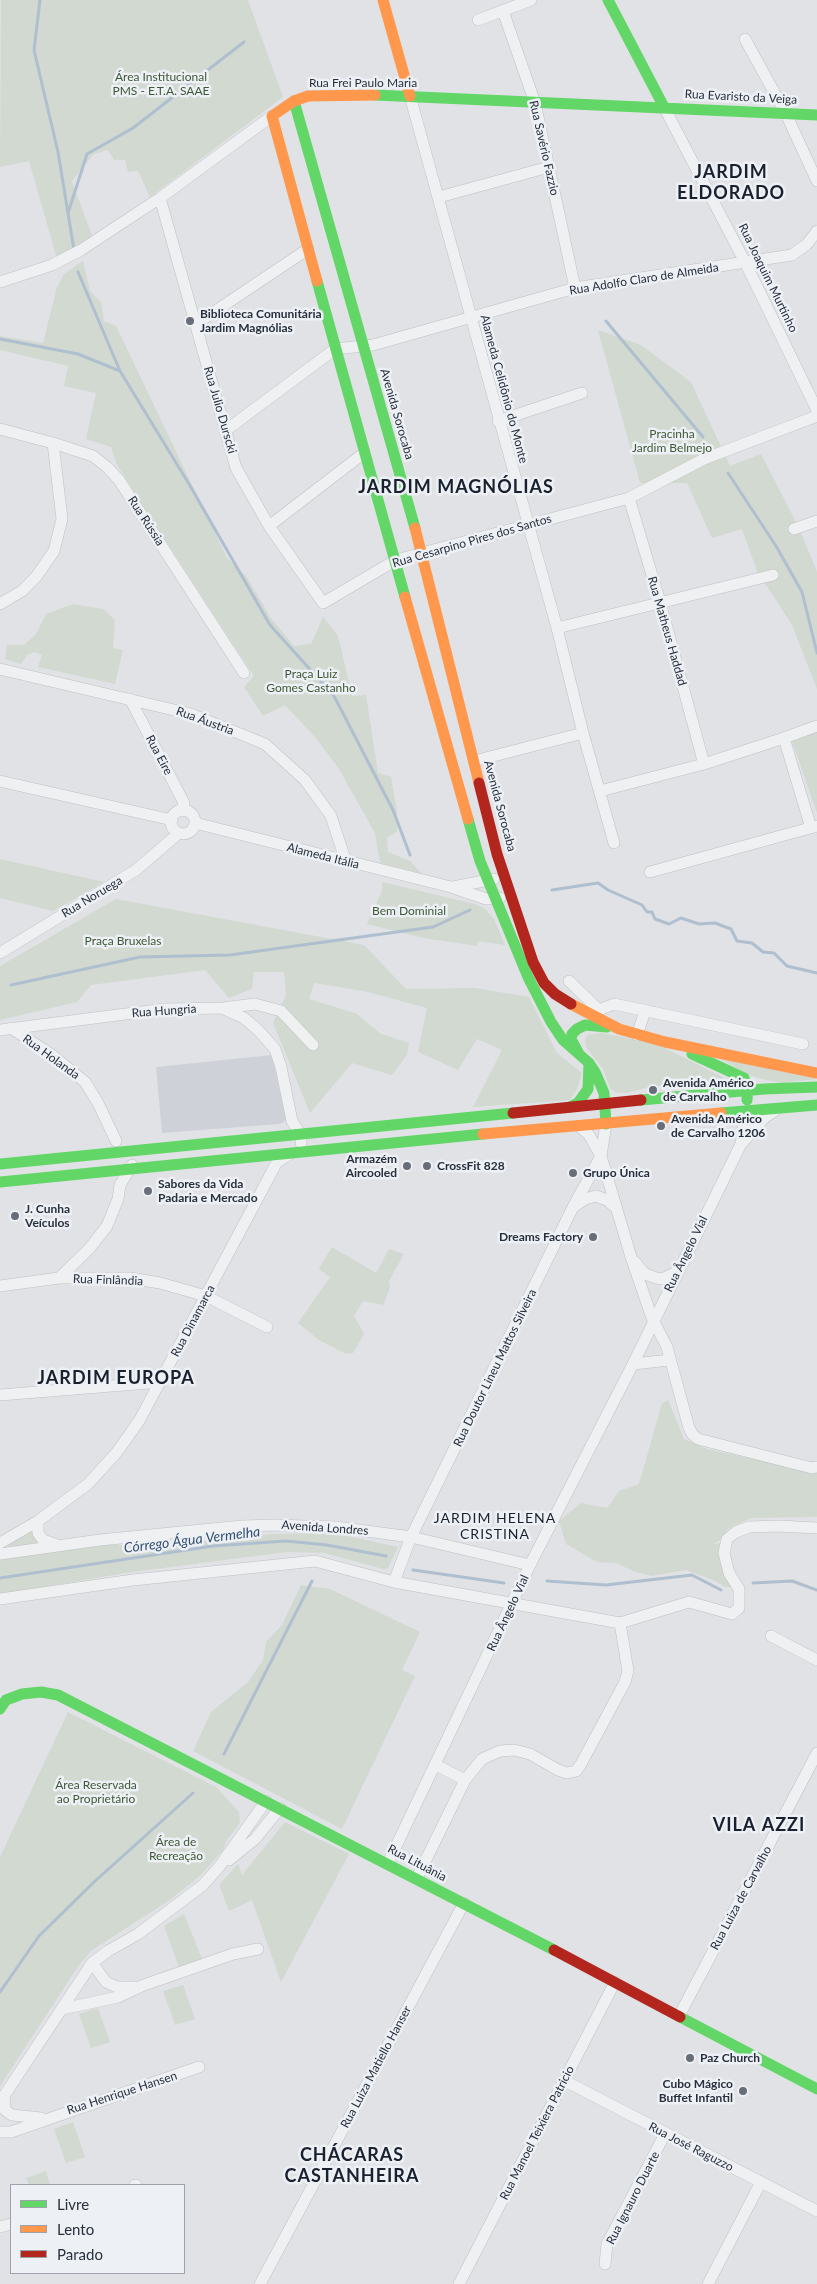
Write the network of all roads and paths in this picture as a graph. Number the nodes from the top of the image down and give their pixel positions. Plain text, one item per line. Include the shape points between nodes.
1 (383, 0) edge
2 (531, 0) edge
3 (608, 0) edge
4 (503, 11) junction
5 (478, 20) dead end
6 (745, 39) dead end
7 (410, 96) junction
8 (294, 101) junction
9 (535, 103) junction
10 (664, 107) junction
11 (786, 114) junction
12 (817, 115) edge
13 (272, 116) junction
14 (549, 167) junction
15 (817, 181) edge
16 (439, 197) junction
17 (160, 198) junction
18 (817, 231) edge
19 (308, 249) junction
20 (746, 264) junction
21 (1, 280) edge
22 (575, 288) junction
23 (470, 318) junction
24 (196, 324) junction
25 (363, 346) junction
26 (335, 349) junction
27 (582, 393) dead end
28 (817, 410) edge
29 (817, 416) edge
30 (498, 421) junction
31 (0, 429) edge
32 (225, 431) junction
33 (53, 443) junction
34 (364, 453) junction
35 (629, 498) junction
36 (817, 521) edge
37 (527, 525) junction
38 (269, 526) junction
39 (794, 529) dead end
40 (422, 554) junction
41 (396, 560) junction
42 (773, 575) dead end
43 (660, 602) junction
44 (323, 603) joint
45 (0, 604) edge
46 (557, 628) junction
47 (0, 668) edge
48 (244, 673) dead end
49 (130, 699) junction
50 (817, 726) edge
51 (583, 733) junction
52 (784, 738) junction
53 (474, 762) junction
54 (704, 764) junction
55 (0, 780) edge
56 (600, 791) junction
57 (181, 811) junction
58 (172, 820) junction
59 (195, 823) junction
60 (814, 827) edge
61 (179, 833) junction
62 (614, 843) dead end
63 (346, 862) junction
64 (650, 872) dead end
65 (487, 880) junction
66 (508, 885) junction
67 (451, 887) junction
68 (495, 899) junction
69 (0, 953) edge
70 (569, 981) dead end
71 (223, 1008) junction
72 (645, 1010) junction
73 (5, 1029) edge
74 (619, 1029) junction
75 (637, 1035) junction
76 (665, 1042) junction
77 (803, 1044) dead end
78 (313, 1045) dead end
79 (579, 1053) junction
80 (590, 1063) junction
81 (817, 1073) edge
82 (817, 1087) edge
83 (748, 1091) junction
84 (605, 1104) junction
85 (817, 1105) edge
86 (570, 1107) junction
87 (776, 1110) junction
88 (746, 1112) junction
89 (455, 1120) junction
90 (606, 1124) junction
91 (579, 1126) junction
92 (455, 1136) junction
93 (292, 1137) junction
94 (741, 1144) junction
95 (121, 1147) junction
96 (292, 1153) junction
97 (261, 1156) junction
98 (601, 1156) junction
99 (0, 1164) edge
100 (128, 1168) junction
101 (99, 1172) junction
102 (271, 1174) junction
103 (0, 1182) edge
104 (120, 1185) junction
105 (574, 1207) junction
106 (618, 1210) junction
107 (631, 1257) junction
108 (677, 1272) junction
109 (59, 1278) junction
110 (0, 1286) edge
111 (206, 1296) junction
112 (654, 1322) junction
113 (267, 1327) dead end
114 (670, 1360) junction
115 (633, 1364) junction
116 (161, 1382) junction
117 (0, 1394) edge
118 (815, 1467) edge
119 (38, 1521) junction
120 (817, 1528) edge
121 (411, 1537) junction
122 (0, 1543) edge
123 (57, 1545) junction
124 (0, 1554) edge
125 (530, 1565) junction
126 (394, 1582) junction
127 (0, 1599) edge
128 (513, 1604) junction
129 (620, 1624) junction
130 (771, 1636) dead end
131 (817, 1660) edge
132 (0, 1709) edge
133 (817, 1754) edge
134 (436, 1765) junction
135 (465, 1780) junction
136 (266, 1801) junction
137 (280, 1808) junction
138 (388, 1863) junction
139 (219, 1867) junction
140 (417, 1878) junction
141 (464, 1903) junction
142 (258, 1949) dead end
143 (92, 1963) junction
144 (614, 1982) junction
145 (144, 1985) junction
146 (62, 2009) junction
147 (679, 2016) junction
148 (198, 2067) dead end
149 (565, 2081) junction
150 (817, 2089) edge
151 (2, 2099) edge
152 (45, 2119) junction
153 (0, 2132) edge
154 (665, 2134) junction
155 (761, 2182) junction
156 (817, 2211) edge
157 (605, 2264) dead end
158 (260, 2284) edge
159 (459, 2284) edge
160 (708, 2284) edge

1 - 7 street, Alameda Celidônio do Monte
2 - 4 street
3 - 10 street, Rua Joaquim Murtinho
4 - 5 street
4 - 9 street, Rua Savério Fazzio
6 - 11 street
7 - 8 street, Rua Frei Paulo Maria via 308,96
7 - 9 street, Rua Frei Paulo Maria
7 - 16 street, Alameda Celidônio do Monte
8 - 13 street, Rua Frei Paulo Maria
8 - 25 street, Avenida Sorocaba
9 - 10 street, Rua Frei Paulo Maria
9 - 14 street, Rua Savério Fazzio
10 - 11 street, Rua Evaristo da Veiga
10 - 20 street, Rua Joaquim Murtinho
11 - 12 street, Rua Evaristo da Veiga
11 - 15 street
13 - 17 street, Rua Frei Paulo Maria
13 - 19 street
14 - 16 street
14 - 22 street, Rua Savério Fazzio
16 - 23 street, Alameda Celidônio do Monte
17 - 21 street, Rua Frei Paulo Maria via 68,258
17 - 24 street, Rua Julio Durscki
18 - 20 street, Rua Adolfo Claro de Almeida via 792,255
19 - 24 street
19 - 26 street
20 - 22 street, Rua Adolfo Claro de Almeida
20 - 28 street, Rua Joaquim Murtinho
22 - 23 street, Rua Adolfo Claro de Almeida
23 - 25 street, Rua Adolfo Claro de Almeida
23 - 30 street, Alameda Celidônio do Monte
24 - 32 street, Rua Julio Durscki
25 - 26 street, Rua Adolfo Claro de Almeida
25 - 40 street, Avenida Sorocaba
26 - 32 street
26 - 34 street
27 - 30 street
29 - 35 street, Rua Cesarpino Pires dos Santos via 704,459
30 - 37 street, Alameda Celidônio do Monte
31 - 33 street, Rua Rússia
32 - 38 street, Rua Julio Durscki via 236,468
33 - 45 street via 62,519 54,551 22,591
33 - 48 street, Rua Rússia via 93,456 119,480
34 - 38 street
34 - 41 street
35 - 37 street, Rua Cesarpino Pires dos Santos
35 - 43 street, Rua Matheus Haddad
36 - 39 street
37 - 40 street, Rua Cesarpino Pires dos Santos
37 - 46 street, Alameda Celidônio do Monte
38 - 44 street, Rua Julio Durscki
40 - 41 street, Rua Cesarpino Pires dos Santos
40 - 53 street, Avenida Sorocaba
41 - 44 street, Rua Cesarpino Pires dos Santos
41 - 65 street
42 - 43 street
43 - 46 street
43 - 54 street, Rua Matheus Haddad
46 - 51 street, Alameda Celidônio do Monte
47 - 49 street, Rua Áustria
49 - 57 street, Rua Eire via 184,803
49 - 63 street, Rua Áustria via 192,714 265,744 306,780 331,816
50 - 52 street
51 - 53 street
51 - 56 street, Alameda Celidônio do Monte
52 - 54 street
52 - 60 street
53 - 66 street, Avenida Sorocaba
54 - 56 street
55 - 58 street
56 - 62 street, Alameda Celidônio do Monte
57 - 58 street
57 - 59 street via 191,814
58 - 61 street via 172,826
59 - 61 street via 190,832
59 - 63 street, Alameda Itália
60 - 64 street
61 - 69 street, Rua Noruega via 136,870
63 - 67 street, Alameda Itália
65 - 66 street via 498,879
65 - 67 street, Alameda Itália
65 - 68 street
66 - 68 street via 504,896
66 - 74 street, Avenida Sorocaba via 533,962 544,983 570,1004
67 - 68 street, Alameda Itália
68 - 79 street via 528,978 551,1022 563,1040
70 - 72 street via 599,1010 614,1004
71 - 73 street, Rua Hungria via 165,1009
71 - 78 street, Rua Hungria via 256,1004 273,1007 287,1016
71 - 93 street via 244,1018 275,1049 292,1121
72 - 75 street
72 - 77 street
73 - 95 street, Rua Holanda via 52,1055 85,1082
74 - 75 street, Avenida Sorocaba
74 - 79 street via 596,1025 576,1029 571,1040
75 - 76 street, Avenida Sorocaba
76 - 81 street
76 - 83 street via 744,1078
79 - 80 street
80 - 84 street
80 - 86 street via 588,1089 578,1103
82 - 83 street
83 - 84 street
83 - 88 street
84 - 86 street
84 - 90 street
85 - 87 street
86 - 89 street
87 - 88 street
87 - 94 street, Rua Ângelo Vial via 764,1118
88 - 90 street
88 - 94 street, Rua Ângelo Vial
89 - 92 street via 447,1128
89 - 93 street
90 - 91 street
90 - 98 street, Rua Doutor Lineu Mattos Silveira
91 - 92 street
91 - 98 street
92 - 96 street
93 - 95 street
93 - 96 street via 299,1149
93 - 96 street via 283,1147
94 - 108 street, Rua Ângelo Vial
95 - 99 street
95 - 100 street via 133,1156
95 - 100 street via 115,1160
96 - 97 street
96 - 102 street, Rua Dinamarca via 280,1159
97 - 100 street
97 - 102 street via 270,1161
98 - 105 street, Rua Doutor Lineu Mattos Silveira
98 - 106 street
100 - 101 street
100 - 104 street
101 - 103 street
101 - 104 street via 112,1176
102 - 111 street, Rua Dinamarca
104 - 109 street via 107,1226
105 - 106 street via 584,1199 596,1196 608,1200
105 - 121 street, Rua Doutor Lineu Mattos Silveira
106 - 107 street
107 - 108 street via 642,1271 656,1278
107 - 112 street
108 - 112 street, Rua Ângelo Vial
109 - 110 street, Rua Finlândia
109 - 111 street, Rua Finlândia via 130,1278
111 - 113 street, Rua Finlândia
111 - 116 street, Rua Dinamarca
112 - 114 street
112 - 115 street, Rua Ângelo Vial
114 - 115 street
114 - 118 street via 689,1428 698,1439
115 - 125 street, Rua Ângelo Vial
116 - 117 street
116 - 119 street, Rua Dinamarca via 117,1452 88,1484
119 - 122 street, Rua Dinamarca
119 - 123 street via 38,1532 43,1540
120 - 129 street via 749,1528 727,1539 724,1553 729,1573 739,1589 740,1605 736,1612 727,1614 689,1602
121 - 123 street, Avenida Londres via 336,1527 275,1525 232,1526
121 - 125 street, Avenida Londres
121 - 126 street, Rua Doutor Lineu Mattos Silveira
123 - 124 street, Avenida Londres
125 - 128 street, Rua Ângelo Vial
126 - 127 street via 315,1561 133,1580
126 - 128 street
128 - 129 street
128 - 134 street, Rua Ângelo Vial
129 - 135 street via 628,1671 625,1682 576,1771 566,1773 530,1754 500,1751 482,1759
130 - 131 street
132 - 136 street, Rua Lituânia via 6,1700 22,1694 58,1695
133 - 147 street, Rua Luiza de Carvalho
134 - 135 street
134 - 138 street, Rua Ângelo Vial
135 - 140 street
136 - 137 street, Rua Lituânia
136 - 139 street
137 - 138 street, Rua Lituânia
137 - 139 street via 255,1839
138 - 140 street, Rua Lituânia
139 - 143 street via 184,1902
140 - 141 street, Rua Lituânia
141 - 144 street, Rua Lituânia
141 - 158 street, Rua Luiza Matiello Hanser
142 - 145 street via 233,1954
143 - 145 street via 106,1982 117,1987
143 - 146 street
144 - 147 street, Rua Lituânia
144 - 149 street, Rua Manoel Teixiera Patricio
145 - 146 street via 118,1997
146 - 151 street
147 - 150 street, Rua Lituânia
148 - 152 street, Rua Henrique Hansen
149 - 154 street, Rua José Raguzzo
149 - 159 street, Rua Manoel Teixiera Patricio
151 - 152 street, Rua Henrique Hansen via 5,2110 12,2115
152 - 153 street, Rua Henrique Hansen via 11,2132
154 - 155 street, Rua José Raguzzo
154 - 157 street, Rua Ignauro Duarte via 608,2244
155 - 156 street, Rua José Raguzzo
155 - 160 street

